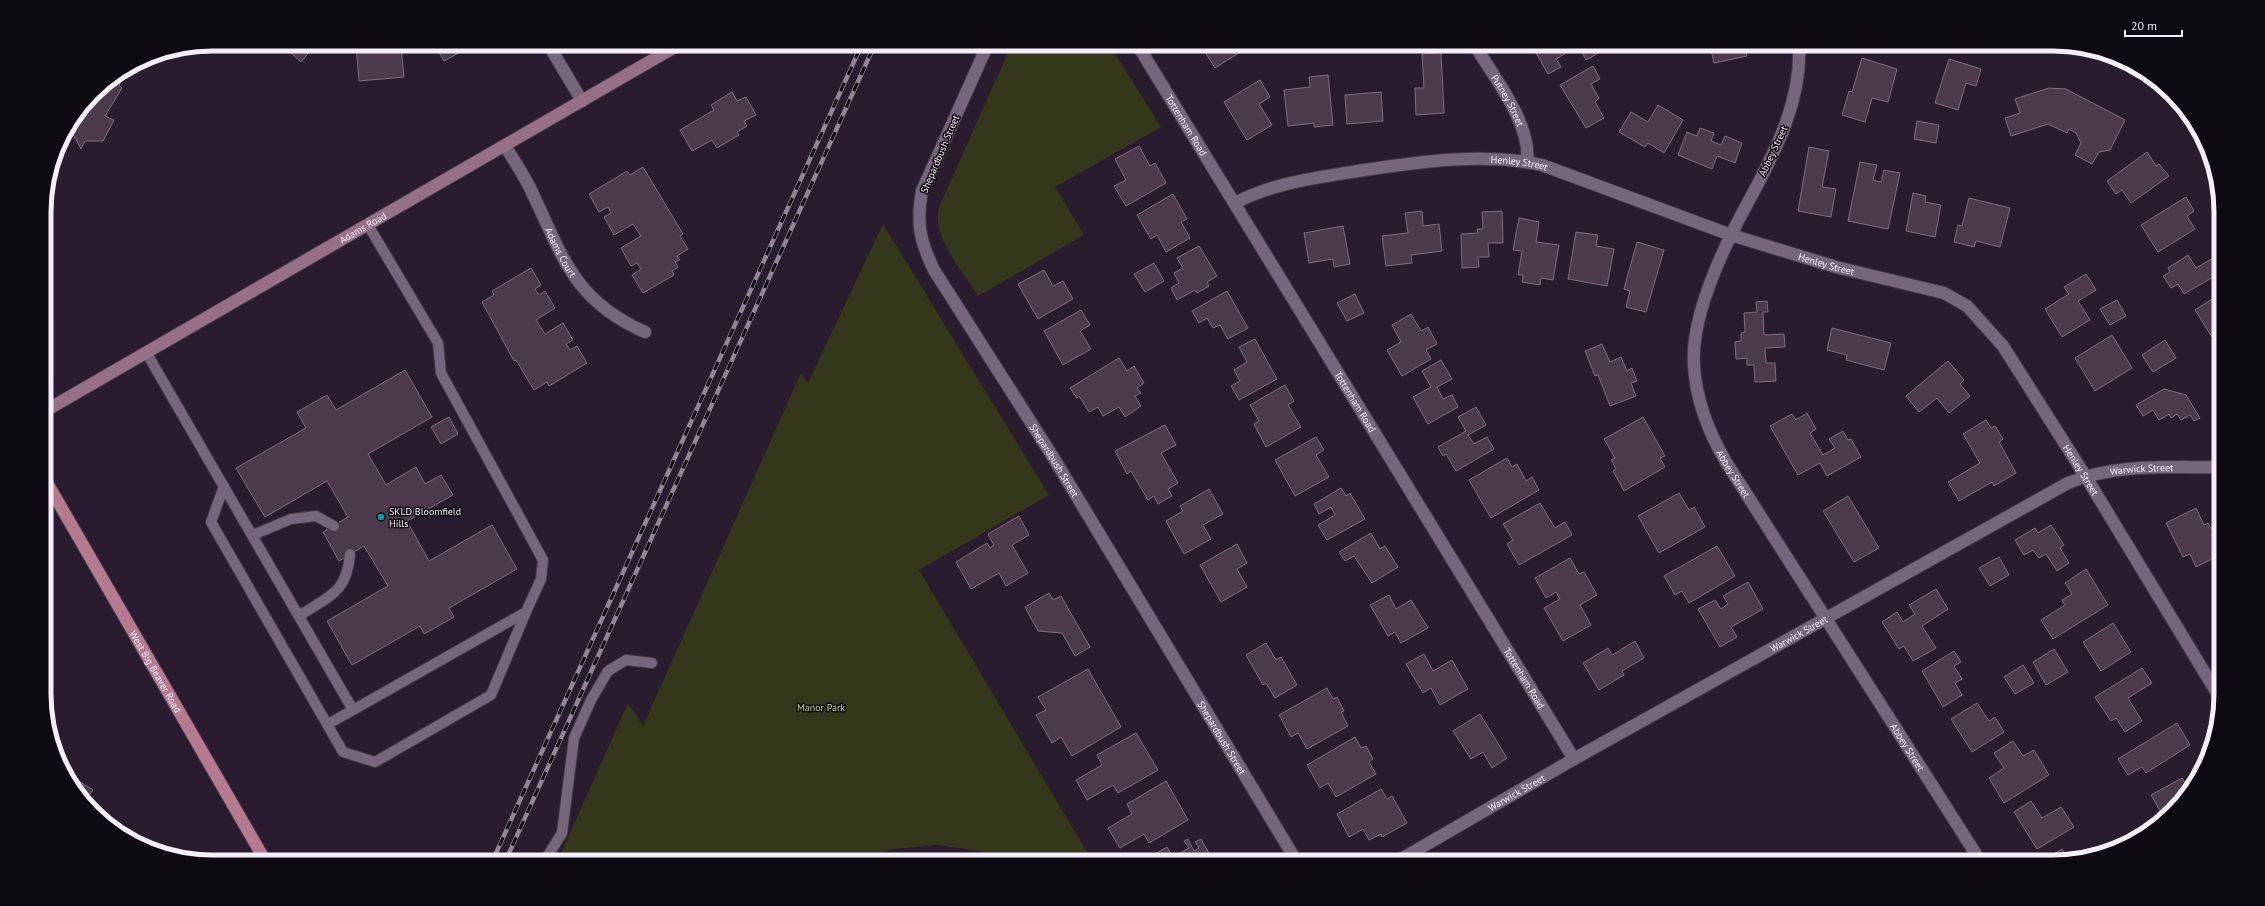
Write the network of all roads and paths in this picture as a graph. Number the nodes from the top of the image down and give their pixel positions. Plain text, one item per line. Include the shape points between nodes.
1 (552, 51) edge
2 (668, 51) edge
3 (985, 51) edge
4 (1141, 51) edge
5 (1478, 51) edge
6 (1799, 51) edge
7 (582, 101) junction
8 (505, 146) junction
9 (1527, 162) junction
10 (1235, 203) junction
11 (368, 225) junction
12 (1731, 235) junction
13 (645, 332) dead end
14 (146, 352) junction
15 (51, 408) edge
16 (2214, 467) edge
17 (2086, 477) junction
18 (224, 486) junction
19 (51, 490) edge
20 (334, 526) dead end
21 (253, 535) junction
22 (350, 554) dead end
23 (526, 612) junction
24 (299, 616) junction
25 (1826, 620) junction
26 (652, 663) dead end
27 (2214, 688) edge
28 (353, 710) junction
29 (328, 724) junction
30 (1574, 759) junction
31 (262, 855) edge
32 (548, 855) edge
33 (1293, 855) edge
34 (1408, 855) edge
35 (1977, 855) edge

1 - 7 street
2 - 7 main road, Adams Road
3 - 33 street, Shepardbush Street via 922,191 919,217 925,251 942,283 1057,464
4 - 10 street, Tottenham Road
5 - 9 street, Putney Street via 1510,102 1523,129 1529,150
6 - 12 street, Abbey Street via 1797,86 1784,129
7 - 8 main road, Adams Road
8 - 11 main road, Adams Road
8 - 13 street, Adams Court via 529,187 562,259 578,282 608,313
9 - 10 street, Henley Street via 1485,158 1418,162 1274,186
9 - 12 street, Henley Street via 1607,188
10 - 30 street, Tottenham Road
11 - 14 main road, Adams Road
11 - 23 lane via 438,343 441,373 543,560 541,579
12 - 17 street, Henley Street via 1836,267 1944,293 1967,306 2003,346
12 - 25 street, Abbey Street via 1718,264 1700,319 1694,365 1698,393 1715,442
14 - 15 main road, Adams Road
14 - 18 lane
16 - 17 street, Warwick Street via 2136,468
17 - 25 street, Warwick Street via 2068,483
17 - 27 street, Henley Street
18 - 21 lane
18 - 29 lane via 211,522
19 - 31 main road, West Big Beaver Road
20 - 21 lane via 316,516 292,519
21 - 24 lane
22 - 24 lane via 349,570 339,590
23 - 28 lane
23 - 29 lane via 491,695 375,762 343,752
24 - 28 lane
25 - 30 street, Warwick Street
25 - 35 street, Abbey Street
26 - 32 lane via 626,660 608,671 591,700 574,738 562,833
28 - 29 lane
30 - 34 street, Warwick Street

